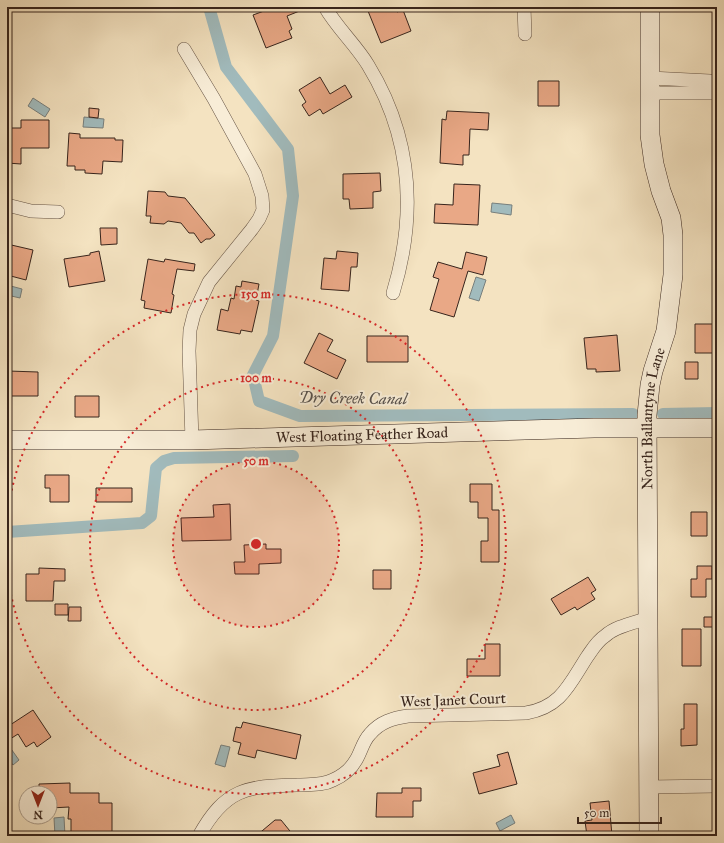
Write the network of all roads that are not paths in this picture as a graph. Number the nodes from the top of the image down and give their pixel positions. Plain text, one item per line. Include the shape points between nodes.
1 (325, 7) edge
2 (524, 7) edge
3 (650, 7) edge
4 (525, 34) dead end
5 (184, 49) dead end
6 (650, 85) junction
7 (717, 88) edge
8 (7, 205) edge
9 (58, 212) dead end
10 (393, 293) dead end
11 (717, 428) edge
12 (647, 429) junction
13 (7, 440) edge
14 (192, 440) junction
15 (648, 618) junction
16 (717, 786) edge
17 (648, 787) junction
18 (199, 836) edge
19 (649, 836) edge

1 - 10 street via 357,48 380,85 398,133 406,174 408,220 403,257
2 - 4 street
3 - 6 street, North Ballantyne Lane
5 - 14 street via 255,174 262,196 263,210 252,229 209,282 194,314 189,351
6 - 7 street via 710,81
6 - 12 street, North Ballantyne Lane via 650,135 654,164 671,218 673,255 666,331 650,385
8 - 9 street via 31,211
11 - 12 street, West Floating Feather Road
12 - 14 street, West Floating Feather Road via 594,428
12 - 15 street, North Ballantyne Lane
13 - 14 street, West Floating Feather Road
15 - 17 street, North Ballantyne Lane
15 - 18 street, West Janet Court via 605,635 594,647 566,690 554,703 539,711 394,718 382,723 370,734 362,745 356,761 345,773 332,781 269,786 241,792 218,808
16 - 17 street
17 - 19 street, North Ballantyne Lane

